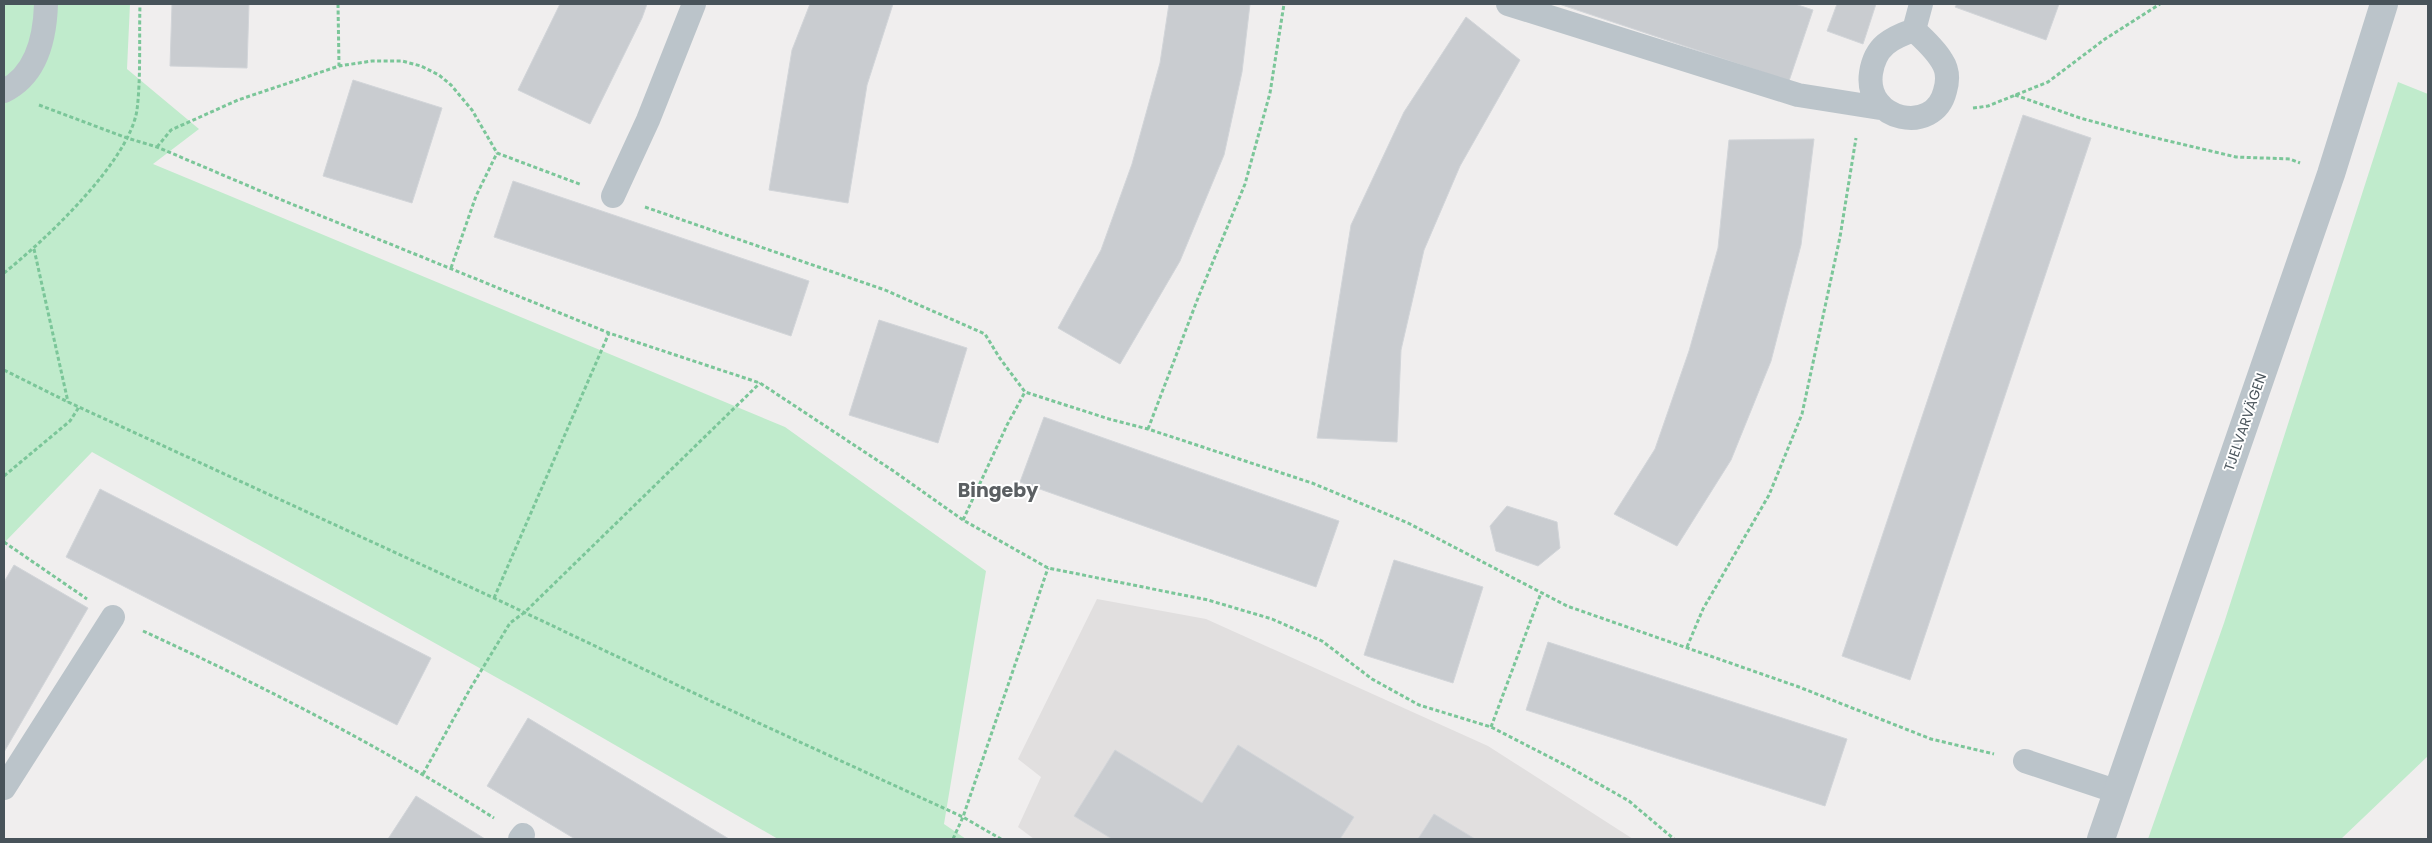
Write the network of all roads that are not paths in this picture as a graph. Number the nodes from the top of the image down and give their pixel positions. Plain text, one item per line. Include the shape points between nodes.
1 (46, 4) edge
2 (694, 4) edge
3 (1508, 4) edge
4 (1922, 4) edge
5 (2384, 4) edge
6 (1914, 30) junction
7 (6, 90) edge
8 (1870, 106) junction
9 (613, 196) road end
10 (113, 617) road end
11 (2025, 761) road end
12 (4, 788) edge
13 (2118, 792) junction
14 (2101, 839) edge

1 - 7 lane via 42,39 33,65 21,80
2 - 9 lane via 648,120
3 - 8 lane via 1798,95
4 - 6 lane
5 - 13 street, TJELVARVÄGEN via 2331,174
6 - 8 lane via 1891,38 1873,60
6 - 8 lane via 1943,62 1948,81 1942,102 1928,116 1902,118
10 - 12 lane
11 - 13 lane
13 - 14 street, TJELVARVÄGEN

